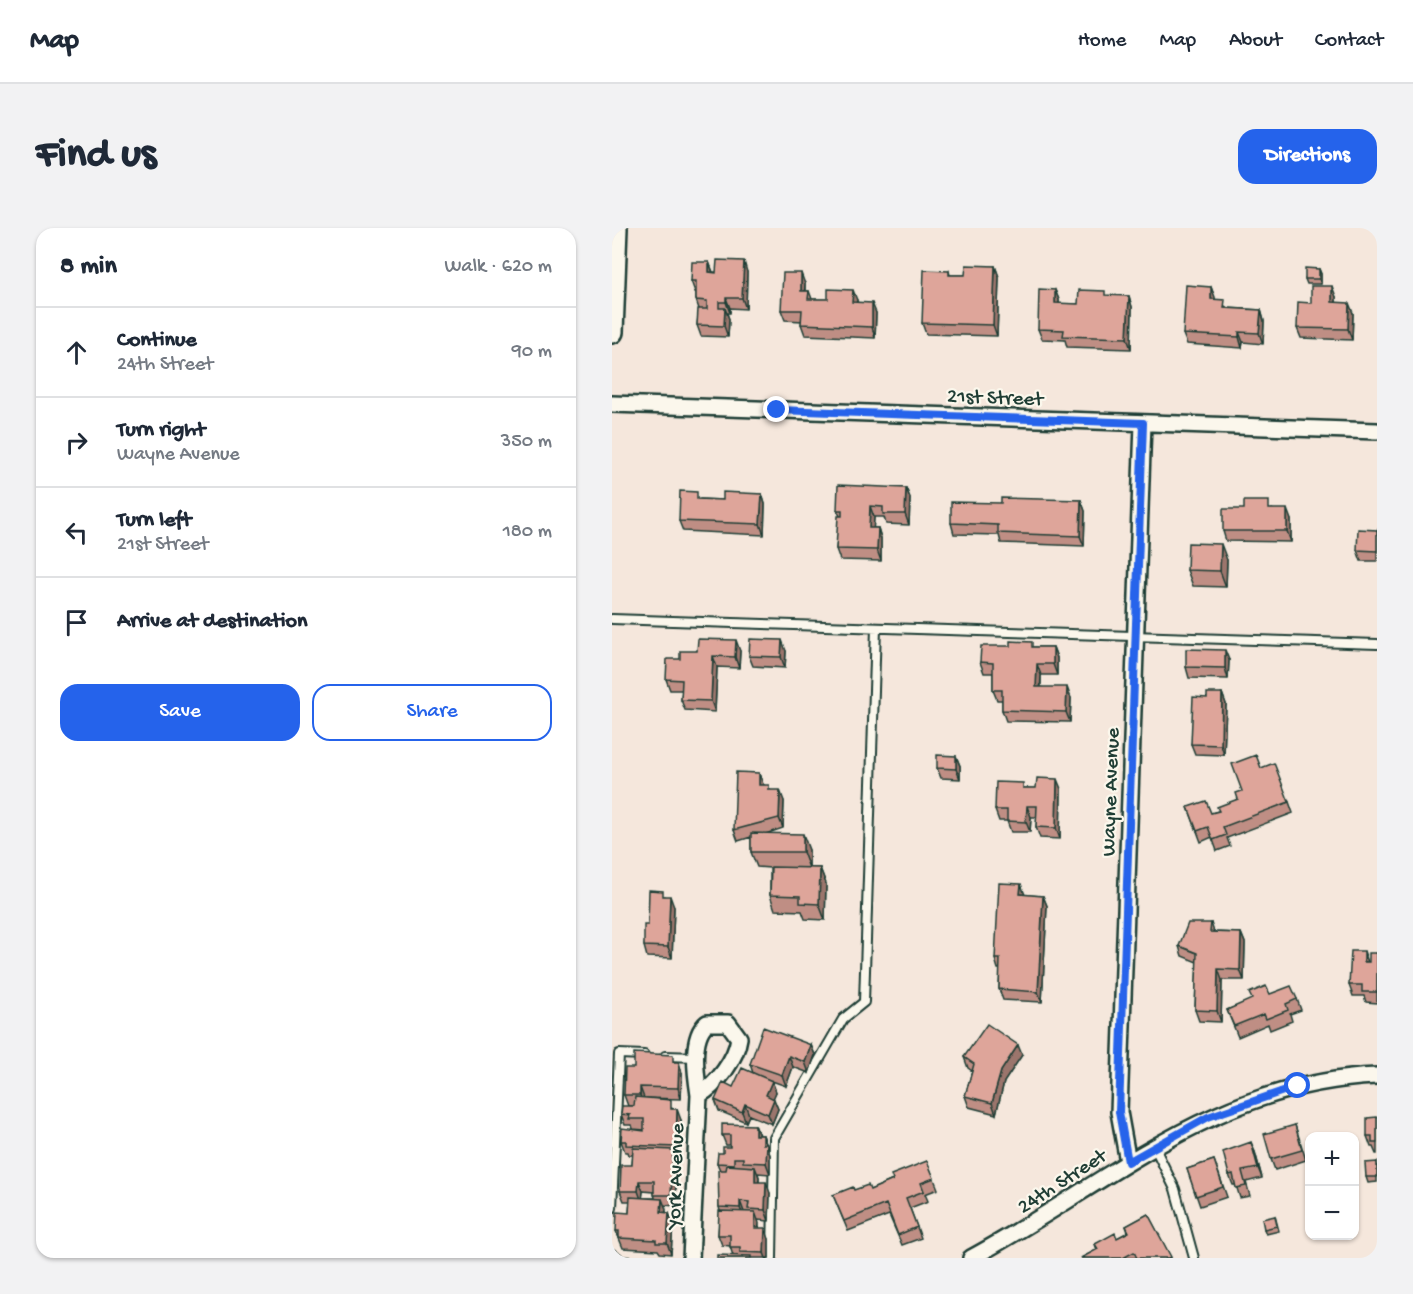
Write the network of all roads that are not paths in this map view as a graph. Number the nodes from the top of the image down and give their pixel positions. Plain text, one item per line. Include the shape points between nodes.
1 (616, 228) edge
2 (613, 273) edge
3 (612, 332) edge
4 (612, 404) edge
5 (1143, 423) junction
6 (1377, 431) edge
7 (612, 619) edge
8 (876, 628) junction
9 (1135, 637) junction
10 (1377, 644) edge
11 (697, 1057) junction
12 (1377, 1076) edge
13 (699, 1095) junction
14 (1154, 1146) junction
15 (1128, 1162) junction
16 (612, 1208) edge
17 (612, 1254) edge
18 (618, 1258) edge
19 (692, 1258) edge
20 (772, 1258) edge
21 (971, 1258) edge
22 (1194, 1258) edge

1 - 2 main road
2 - 3 main road
4 - 5 street, 21st Street
5 - 6 street, 21st Street
5 - 9 street, Wayne Avenue
7 - 8 lane
8 - 9 lane
8 - 20 lane via 864,1002 843,1019 774,1137
9 - 10 lane
9 - 15 street, Wayne Avenue via 1119,1112
11 - 13 street, York Avenue
11 - 13 street, York Avenue via 698,1035 707,1023 728,1023 733,1027 739,1038 735,1053 710,1089
11 - 16 lane via 619,1054
12 - 14 street, 24th Street via 1298,1086 1255,1099 1208,1117
13 - 19 street, York Avenue
14 - 15 street, 24th Street
14 - 22 lane via 1175,1189
15 - 21 street, 24th Street via 1020,1232
17 - 18 lane

